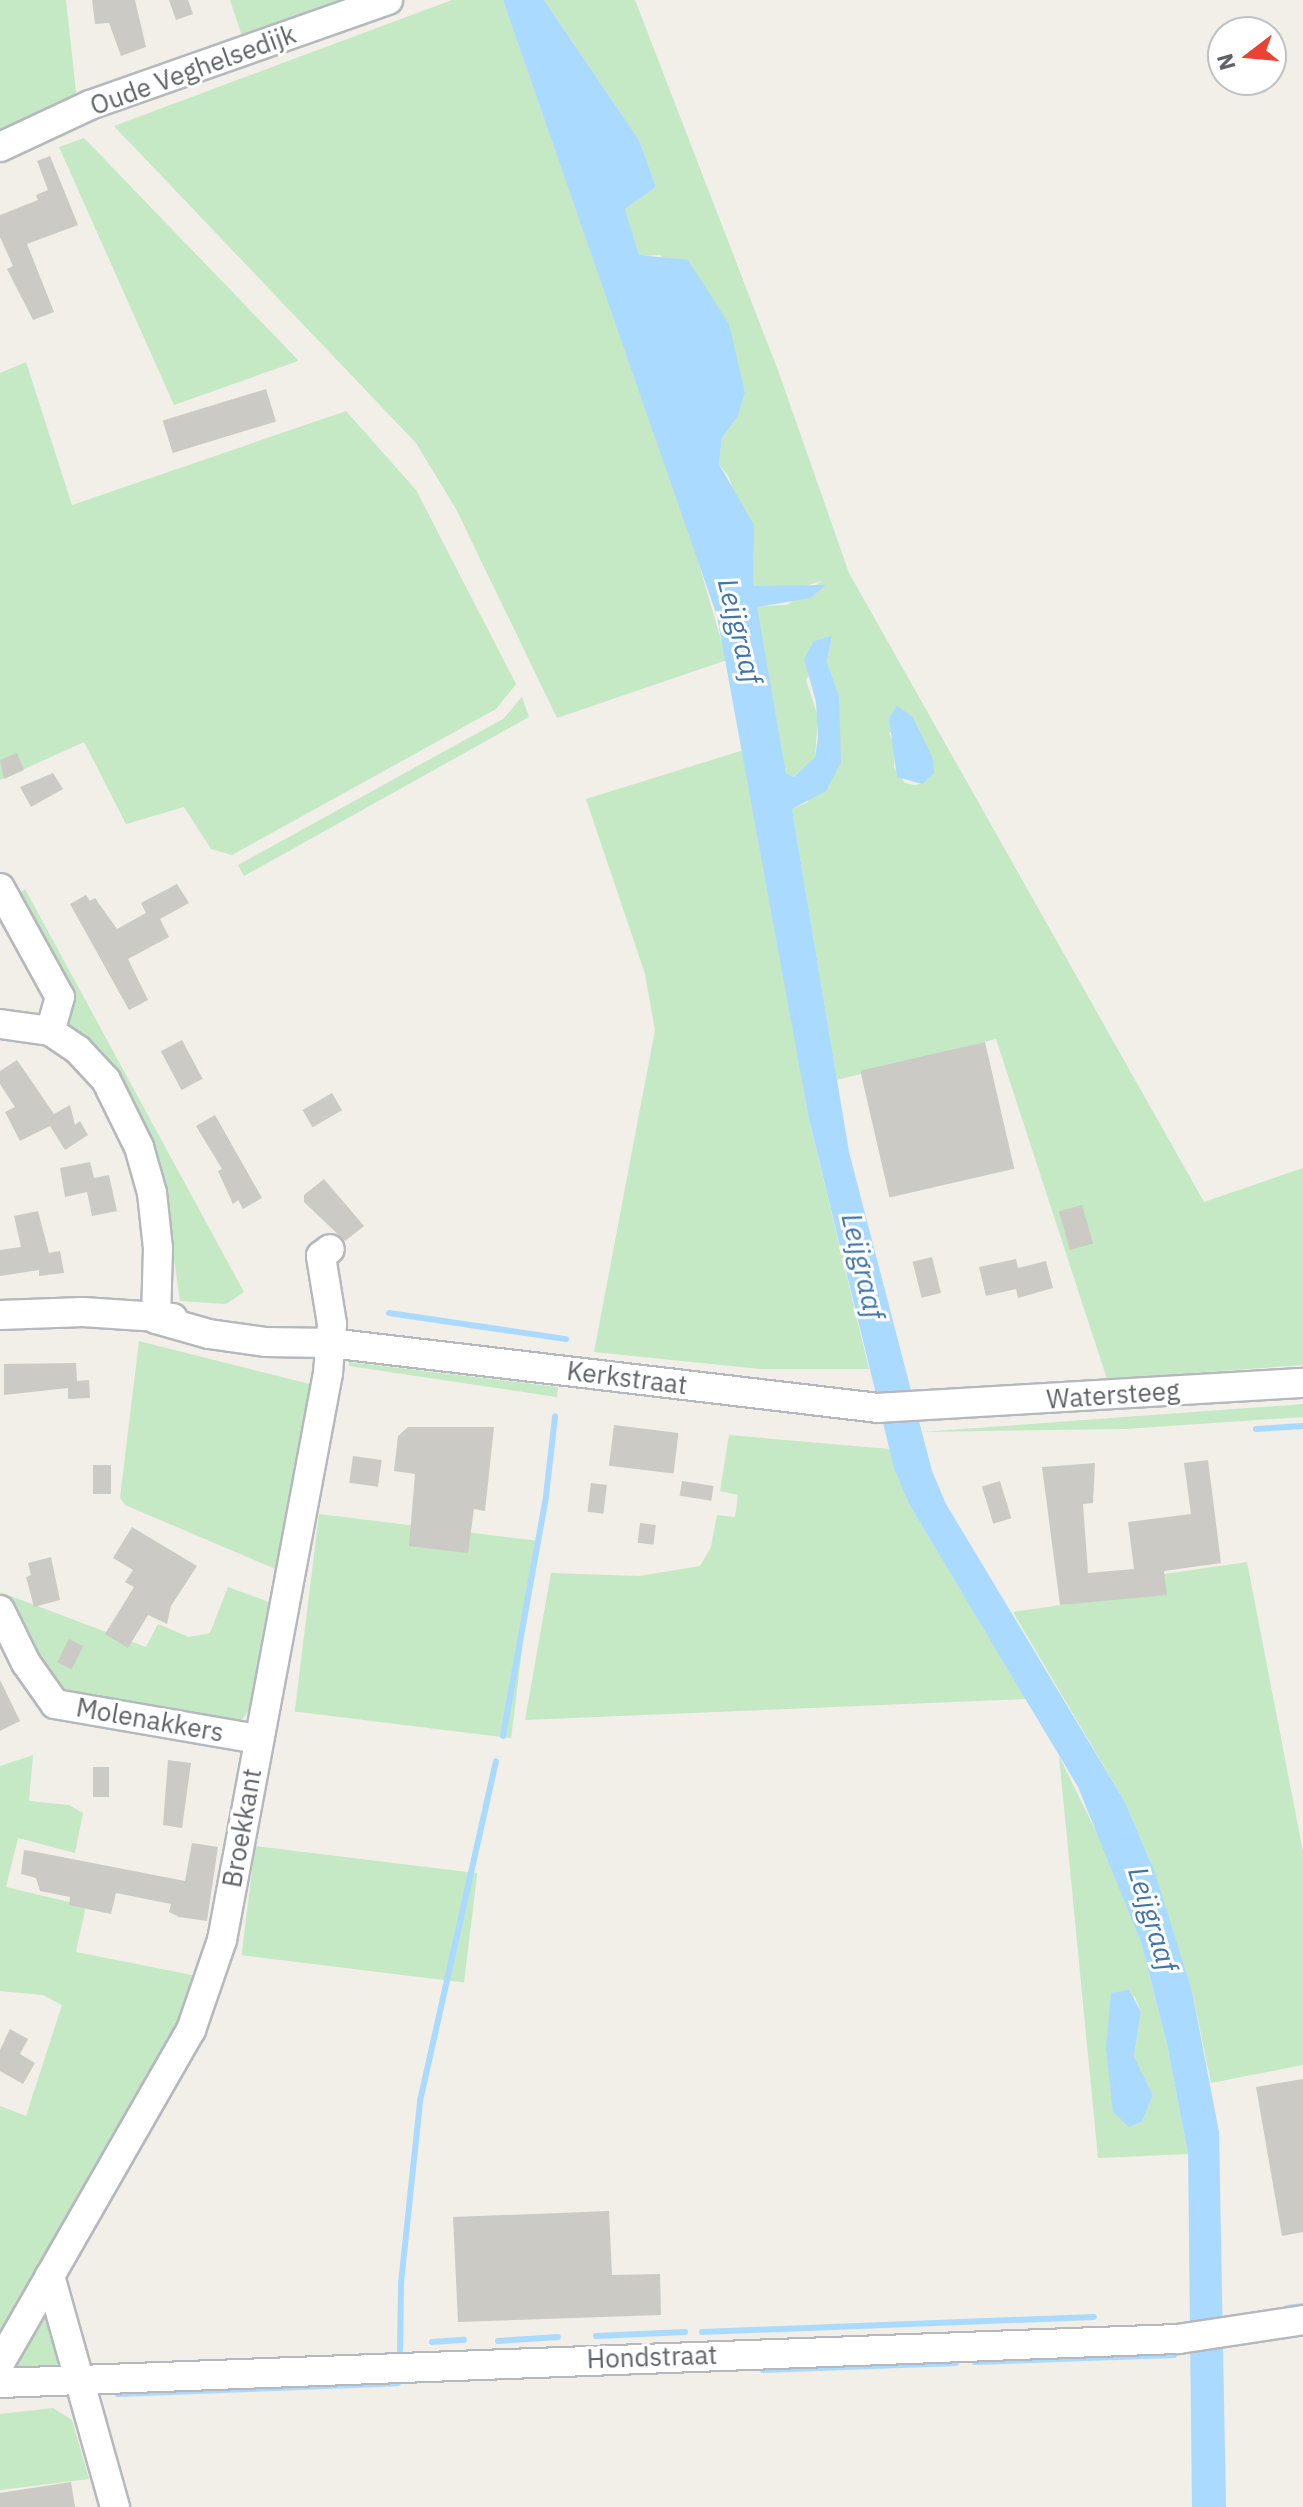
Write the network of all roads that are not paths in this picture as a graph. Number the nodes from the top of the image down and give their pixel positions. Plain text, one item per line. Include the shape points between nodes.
1 (388, 0) edge
2 (0, 147) edge
3 (0, 888) edge
4 (0, 1024) edge
5 (50, 1031) junction
6 (330, 1249) dead end
7 (0, 1315) edge
8 (156, 1319) junction
9 (330, 1343) junction
10 (1303, 1383) edge
11 (924, 1408) joint
12 (0, 1610) edge
13 (258, 1739) junction
14 (50, 2276) junction
15 (1303, 2320) edge
16 (0, 2363) edge
17 (76, 2378) junction
18 (0, 2383) edge
19 (115, 2507) edge

1 - 2 street, Oude Veghelsedijk via 90,105
3 - 5 street via 60,997
4 - 5 street
5 - 8 street via 78,1050 106,1080 139,1147 152,1193 158,1248
6 - 9 street via 321,1256
7 - 8 street, Kerkstraat via 83,1312
8 - 9 street, Kerkstraat via 266,1342
9 - 11 street, Kerkstraat via 878,1408
9 - 13 street, Broekkant
10 - 11 street, Watersteeg
12 - 13 street, Molenakkers via 26,1663 55,1704
13 - 14 street, Broekkant via 222,1940 191,2030
14 - 16 street, Broekkant
14 - 17 street
15 - 17 street, Hondstraat via 1188,2339
17 - 18 street, Hondstraat
17 - 19 street

